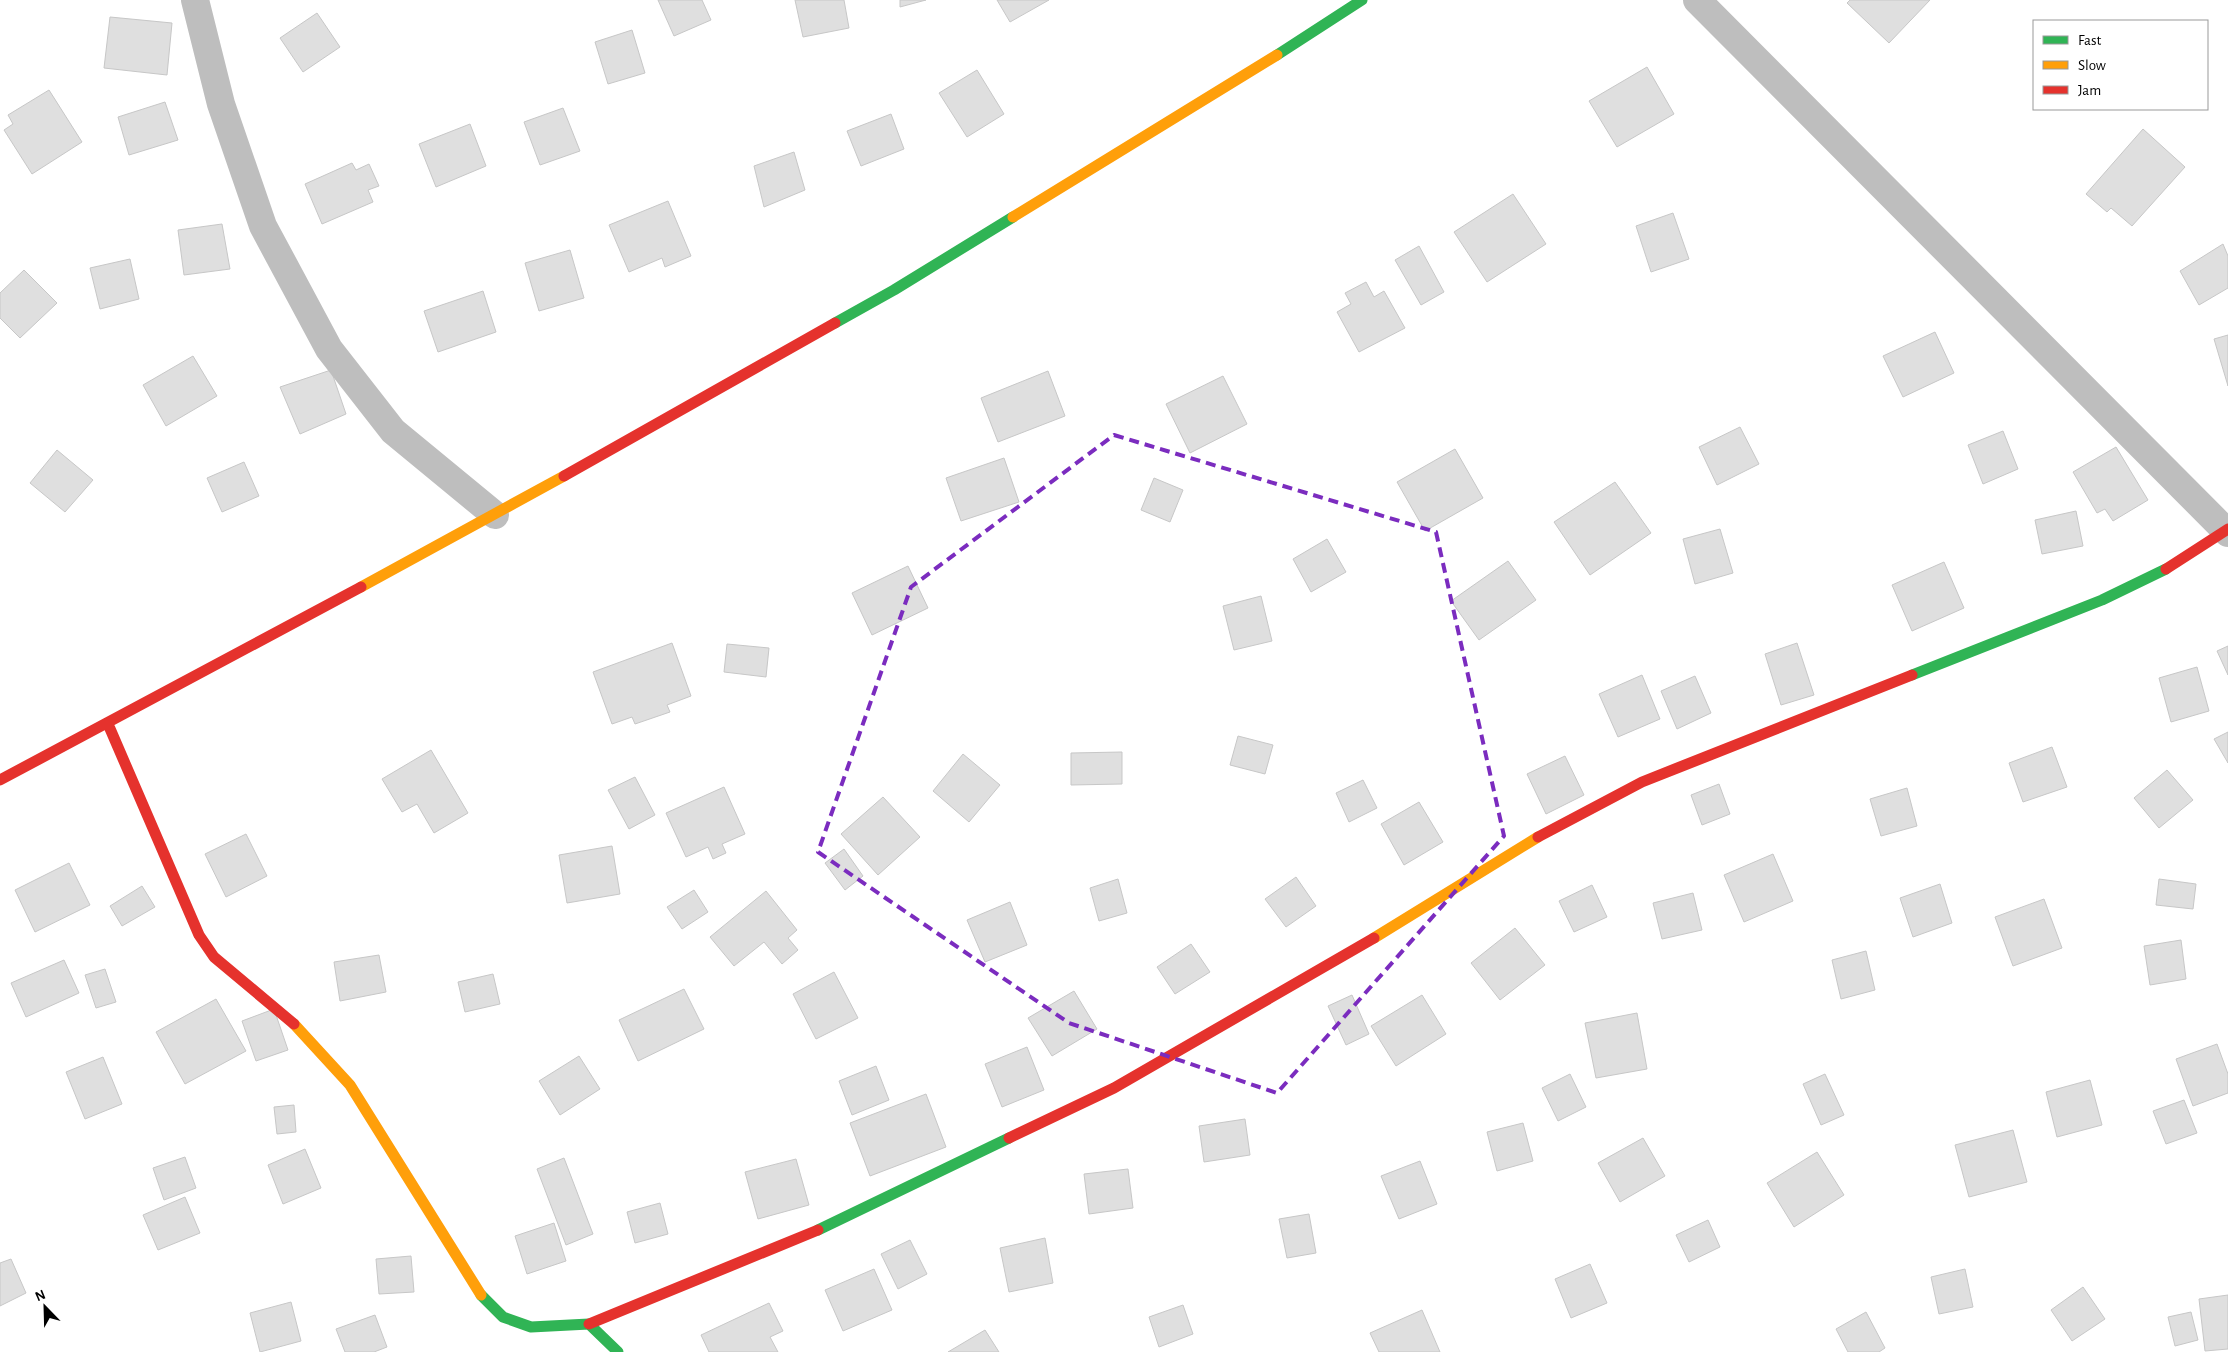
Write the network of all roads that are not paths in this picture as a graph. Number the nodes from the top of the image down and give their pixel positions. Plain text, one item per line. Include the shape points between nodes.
1 (195, 0) edge
2 (1362, 0) edge
3 (1697, 0) edge
4 (495, 515) junction
5 (2227, 531) edge
6 (108, 724) junction
7 (0, 780) edge
8 (589, 1324) junction
9 (618, 1352) edge

1 - 4 street via 221,104 263,226 329,349 393,431
2 - 4 street via 894,290
3 - 5 street
4 - 6 street
5 - 8 street via 2166,569 2102,600 1642,782 1539,837 1381,934 1114,1088 814,1232
6 - 7 street
6 - 8 street via 204,942 214,957 297,1027 350,1085 476,1290 503,1317 531,1328
8 - 9 street

